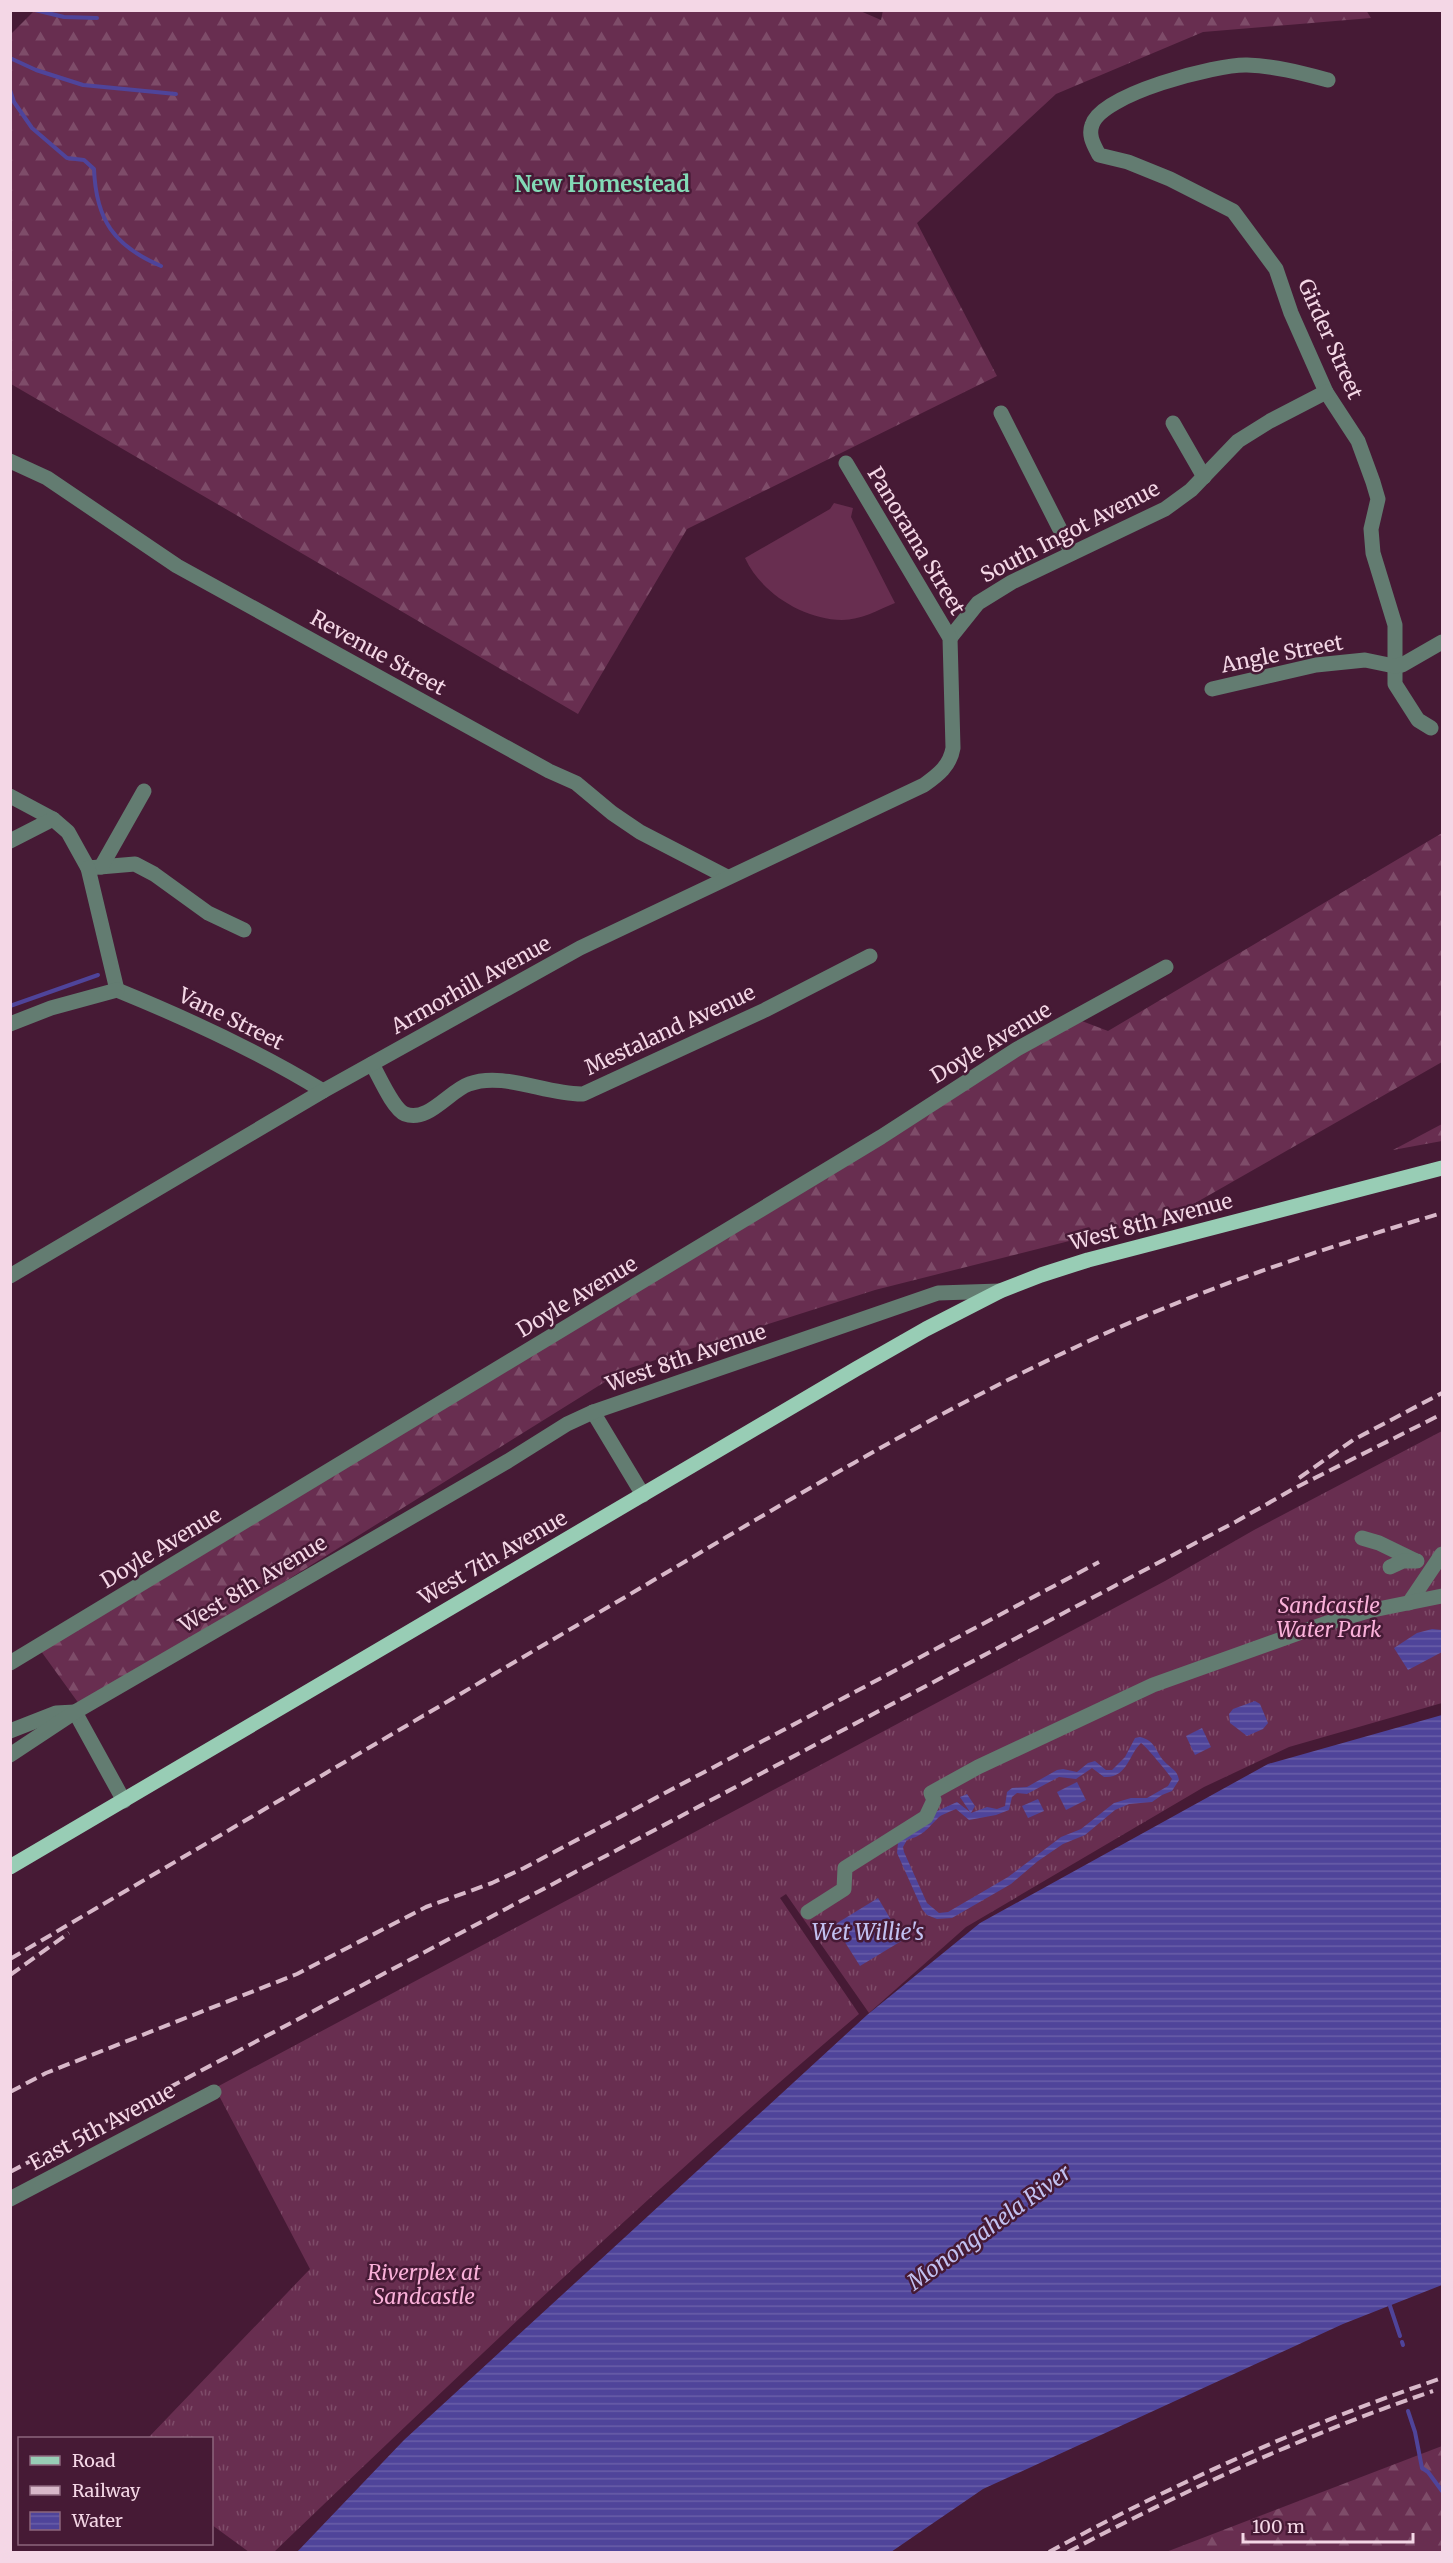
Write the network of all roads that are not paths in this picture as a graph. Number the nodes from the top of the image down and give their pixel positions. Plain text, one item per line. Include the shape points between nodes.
1 (1328, 80) dead end
2 (1326, 392) junction
3 (1001, 413) dead end
4 (1173, 423) dead end
5 (10, 461) edge
6 (846, 463) dead end
7 (1204, 477) junction
8 (1072, 553) junction
9 (950, 638) junction
10 (1443, 642) edge
11 (1394, 666) junction
12 (1212, 689) dead end
13 (1431, 728) dead end
14 (953, 748) joint
15 (144, 791) dead end
16 (10, 796) edge
17 (53, 819) junction
18 (10, 841) edge
19 (94, 867) junction
20 (727, 877) junction
21 (244, 930) dead end
22 (870, 956) dead end
23 (1166, 967) dead end
24 (117, 990) junction
25 (10, 1024) edge
26 (372, 1064) junction
27 (323, 1091) junction
28 (1443, 1168) edge
29 (10, 1276) edge
30 (1000, 1291) junction
31 (593, 1412) junction
32 (643, 1495) junction
33 (1362, 1538) dead end
34 (1443, 1554) edge
35 (1414, 1560) junction
36 (1390, 1567) dead end
37 (1433, 1569) junction
38 (1443, 1596) edge
39 (1409, 1603) junction
40 (10, 1664) edge
41 (75, 1712) junction
42 (10, 1731) edge
43 (10, 1755) edge
44 (124, 1801) junction
45 (10, 1867) edge
46 (808, 1912) dead end
47 (214, 2092) dead end
48 (10, 2199) edge

1 - 2 street, Girder Street via 1282,68 1244,64 1166,80 1105,108 1092,124 1091,141 1099,155 1170,179 1233,211 1276,269
2 - 7 street, South Ingot Avenue via 1238,441
2 - 11 street, Girder Street via 1358,441 1378,499 1371,529 1373,553 1393,612
3 - 8 street
4 - 7 street
5 - 20 street, Revenue Street via 47,478 177,566 576,783 640,832
6 - 9 street, Panorama Street
7 - 8 street, South Ingot Avenue via 1165,509
8 - 9 street, South Ingot Avenue via 978,603
9 - 14 street, Panorama Street
10 - 11 street
11 - 12 street, Angle Street via 1365,660 1316,665
11 - 13 street via 1395,684 1418,720
14 - 20 street, Armorhill Avenue via 951,759 924,785
15 - 19 street
16 - 17 street
17 - 18 street
17 - 19 street
19 - 21 street via 135,864 208,912
19 - 24 street
20 - 26 street, Armorhill Avenue via 580,948
22 - 26 street, Mestaland Avenue via 765,1010 583,1094 488,1080 450,1094 428,1112 404,1114 395,1106
23 - 40 street, Doyle Avenue via 1017,1048 871,1143
24 - 25 street
24 - 27 street, Vane Street via 186,1018
26 - 27 street, Armorhill Avenue
27 - 29 street, Armorhill Avenue
28 - 30 main road, West 8th Avenue via 1088,1260
30 - 31 street, West 8th Avenue via 938,1293
30 - 32 main road, West 7th Avenue via 926,1329
31 - 32 street
31 - 41 street, West 8th Avenue
32 - 44 main road, West 7th Avenue
33 - 35 street
34 - 37 street
35 - 36 street
35 - 37 street
37 - 39 street
38 - 39 street
39 - 46 street via 1324,1624 1161,1682 978,1767 931,1793 934,1800 926,1817 845,1868 844,1888
41 - 42 street via 56,1713
41 - 43 street, West 8th Avenue
41 - 44 street
44 - 45 main road, West 7th Avenue
47 - 48 street, East 5th Avenue

